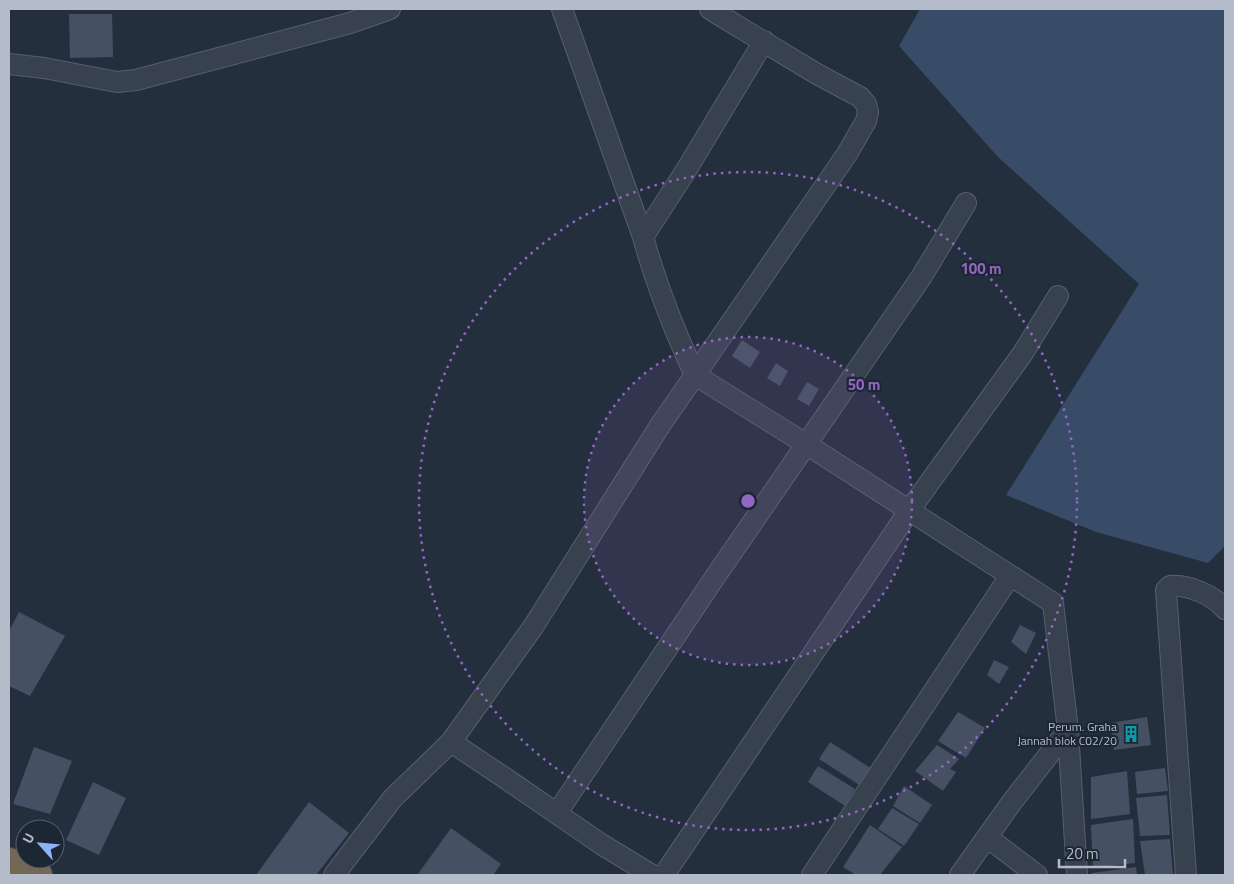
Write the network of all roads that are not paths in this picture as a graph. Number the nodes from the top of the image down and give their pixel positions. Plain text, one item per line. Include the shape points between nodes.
1 (390, 9) edge
2 (562, 9) edge
3 (710, 9) edge
4 (764, 42) junction
5 (9, 64) edge
6 (966, 203) dead end
7 (643, 237) junction
8 (1058, 296) dead end
9 (695, 375) junction
10 (806, 444) junction
11 (909, 510) junction
12 (1010, 576) junction
13 (1225, 609) edge
14 (1068, 730) junction
15 (451, 742) junction
16 (557, 813) junction
17 (987, 838) junction
18 (9, 862) edge
19 (38, 875) edge
20 (334, 875) edge
21 (652, 875) edge
22 (664, 875) edge
23 (812, 875) edge
24 (960, 875) edge
25 (1037, 875) edge
26 (1076, 875) edge
27 (1186, 875) edge

1 - 5 street via 136,80 117,82
2 - 7 street
3 - 4 street
4 - 7 street
4 - 9 street via 860,97 868,112 847,154
6 - 10 street via 922,276
7 - 9 street via 652,271
8 - 11 street via 1023,353
9 - 10 street
9 - 15 street via 533,627
10 - 11 street
10 - 16 street
11 - 12 street
11 - 22 street
12 - 14 street via 1053,603
12 - 23 street
13 - 27 street via 1219,602 1192,588 1177,585 1166,590
14 - 17 street
14 - 26 street
15 - 16 street
15 - 20 street via 393,798
16 - 21 street
17 - 24 street
17 - 25 street
18 - 19 highway

